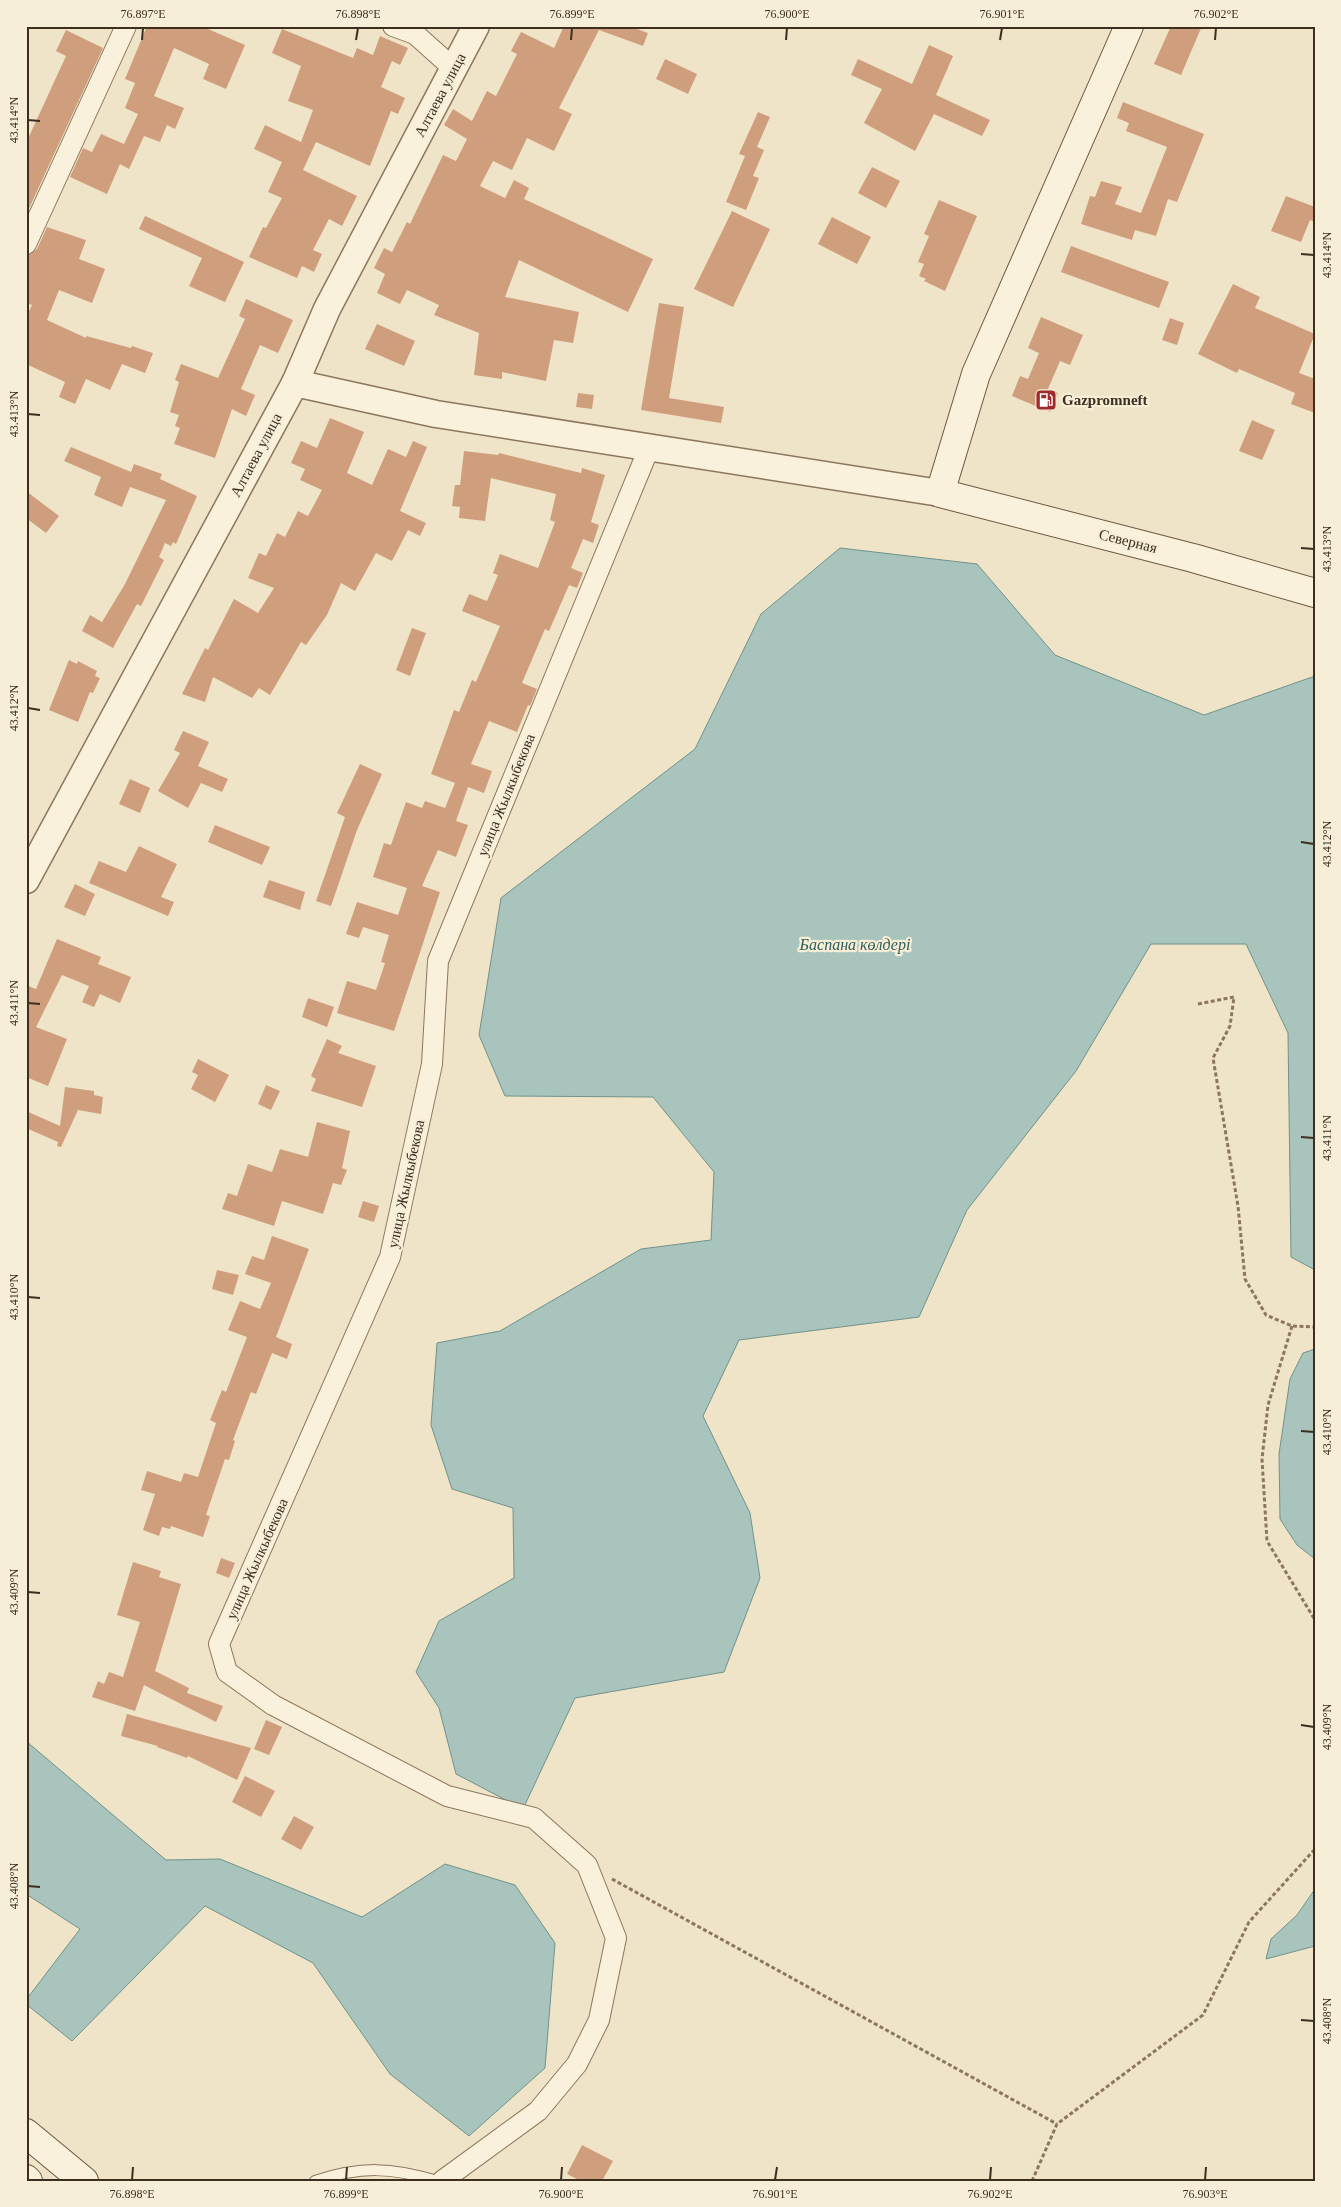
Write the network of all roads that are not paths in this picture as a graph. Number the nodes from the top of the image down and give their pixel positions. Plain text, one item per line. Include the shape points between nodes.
1 (126, 26) edge
2 (393, 26) edge
3 (476, 26) edge
4 (1129, 26) edge
5 (454, 68) junction
6 (26, 244) edge
7 (295, 383) junction
8 (648, 448) junction
9 (940, 493) junction
10 (1315, 593) edge
11 (26, 880) edge
12 (26, 2133) edge
13 (84, 2181) edge
14 (315, 2181) edge
15 (437, 2181) edge
16 (442, 2181) edge

1 - 6 street
2 - 5 street via 415,34
3 - 5 street, Алтаева улица
4 - 9 main road via 976,374
5 - 7 street, Алтаева улица via 327,309
7 - 8 street via 436,414
7 - 11 street, Алтаева улица
8 - 9 street
8 - 16 street, улица Жылкыбекова via 438,961 432,1064 390,1257 219,1644 227,1672 273,1704 447,1796 534,1818 587,1865 616,1938 599,2020 577,2064 538,2111
9 - 10 main road, Северная
12 - 13 main road
14 - 15 lane via 342,2172 379,2168

